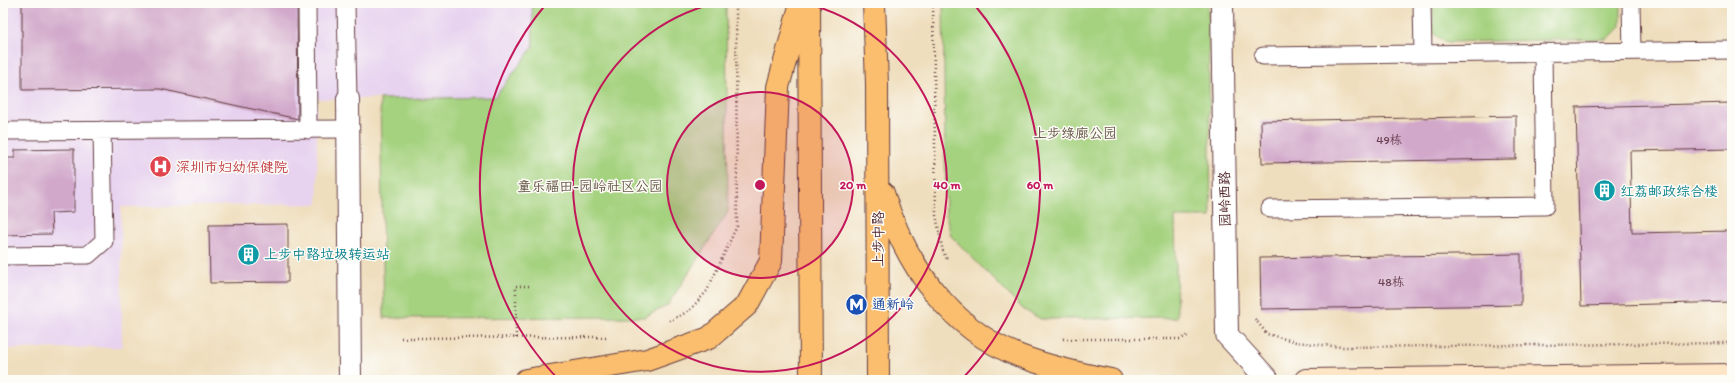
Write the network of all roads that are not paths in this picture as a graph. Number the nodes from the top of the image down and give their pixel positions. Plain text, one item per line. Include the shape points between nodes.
1 (307, 3) edge
2 (346, 3) edge
3 (801, 3) edge
4 (809, 3) edge
5 (874, 3) edge
6 (1222, 3) edge
7 (1422, 3) edge
8 (1632, 3) edge
9 (1732, 50) edge
10 (1632, 51) junction
11 (1543, 52) junction
12 (1423, 53) junction
13 (1263, 56) dead end
14 (348, 99) joint
15 (349, 129) junction
16 (102, 130) junction
17 (308, 130) junction
18 (3, 131) edge
19 (877, 166) junction
20 (1270, 209) dead end
21 (3, 256) edge
22 (1732, 375) edge
23 (350, 380) edge
24 (526, 380) edge
25 (811, 380) edge
26 (878, 380) edge
27 (1111, 380) edge
28 (1268, 380) edge
29 (1306, 380) edge

1 - 17 lane
2 - 14 lane
3 - 24 main road via 778,87 771,261 747,306 709,338 648,360
4 - 25 main road
5 - 19 main road, 上步中路
6 - 28 street, 园岭西路 via 1227,336
7 - 12 lane
8 - 10 lane
9 - 10 lane
10 - 11 lane
11 - 12 lane
11 - 20 lane via 1544,206
12 - 13 lane
14 - 15 street
15 - 17 lane
15 - 23 street
16 - 17 lane
16 - 18 lane
16 - 21 lane via 104,241 88,255
19 - 26 main road, 上步中路
19 - 27 main road via 888,208 907,251 929,286 958,318 984,338 1018,355
22 - 29 main road

